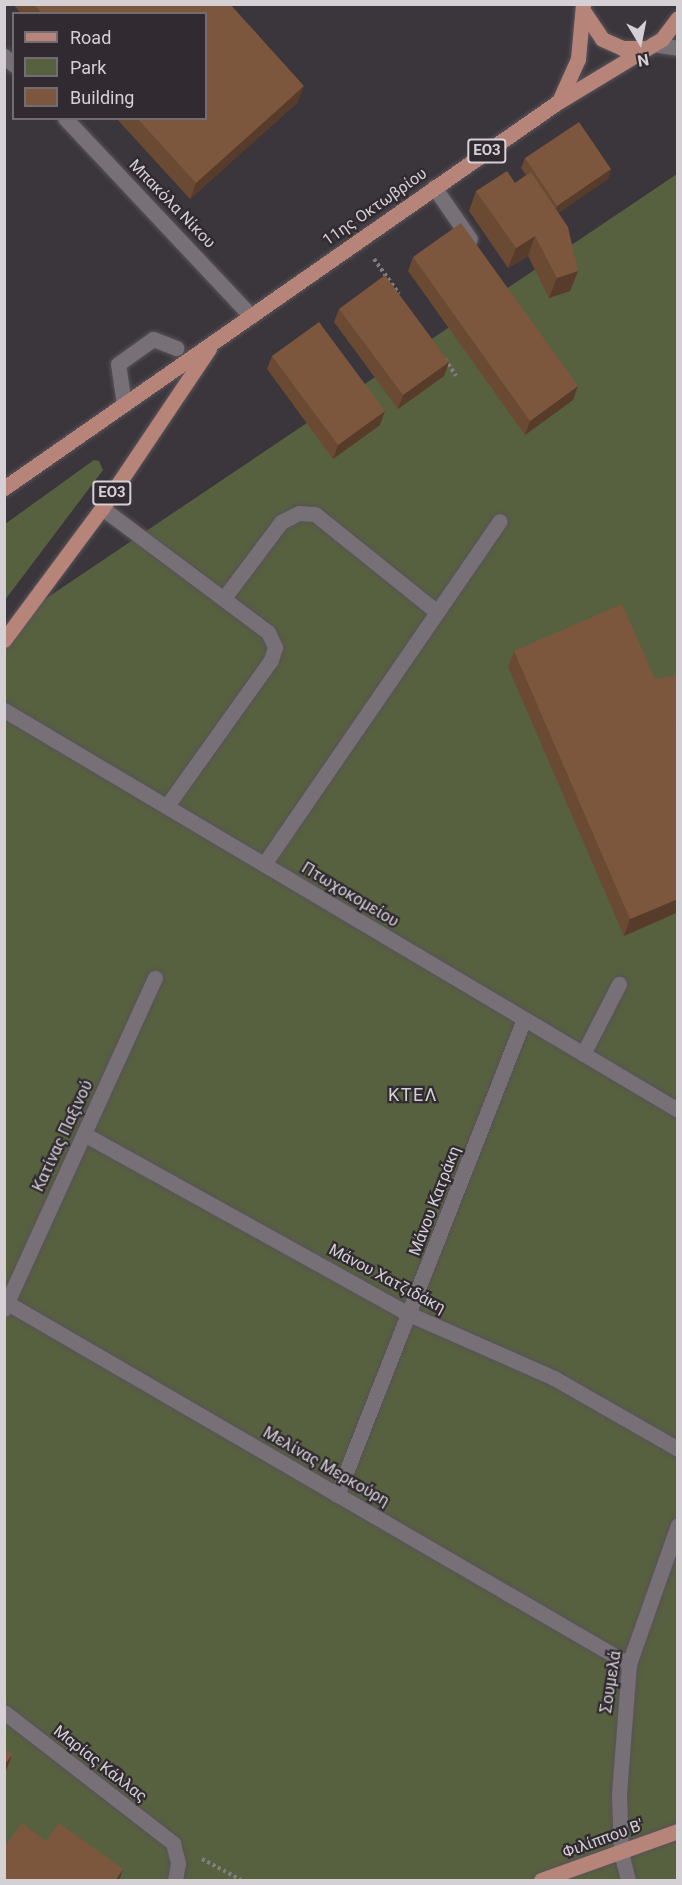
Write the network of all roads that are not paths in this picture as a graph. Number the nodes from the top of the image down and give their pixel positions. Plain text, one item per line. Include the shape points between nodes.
1 (584, 8) edge
2 (678, 18) edge
3 (672, 32) edge
4 (649, 46) junction
5 (678, 48) edge
6 (558, 102) junction
7 (67, 120) edge
8 (434, 187) junction
9 (481, 254) edge
10 (251, 316) junction
11 (214, 342) junction
12 (176, 348) dead end
13 (124, 404) junction
14 (4, 488) edge
15 (102, 508) junction
16 (500, 521) dead end
17 (224, 598) junction
18 (437, 612) junction
19 (4, 640) edge
20 (4, 710) edge
21 (167, 806) junction
22 (264, 864) junction
23 (155, 978) dead end
24 (618, 984) dead end
25 (524, 1019) junction
26 (583, 1054) junction
27 (678, 1110) edge
28 (84, 1134) junction
29 (5, 1304) edge
30 (411, 1315) junction
31 (678, 1449) edge
32 (338, 1495) junction
33 (678, 1525) edge
34 (629, 1664) junction
35 (4, 1712) edge
36 (678, 1831) edge
37 (621, 1852) junction
38 (175, 1881) edge
39 (541, 1881) edge
40 (628, 1881) edge

1 - 4 main road via 594,32 611,45
1 - 6 main road via 578,59
2 - 3 main road, 11ης Οκτωβρίου / ΕΟ3
3 - 4 main road, 11ης Οκτωβρίου / ΕΟ3
4 - 5 street
4 - 6 main road, 11ης Οκτωβρίου / ΕΟ3
6 - 8 main road, 11ης Οκτωβρίου / ΕΟ3
7 - 10 street, Μπακόλα Νίκου
8 - 9 street
8 - 10 main road, 11ης Οκτωβρίου / ΕΟ3
10 - 11 main road, 11ης Οκτωβρίου / ΕΟ3
11 - 13 main road, 11ης Οκτωβρίου / ΕΟ3
11 - 15 main road, 11ης Οκτωβρίου / ΕΟ3
12 - 13 street via 153,339 118,364
13 - 14 main road, 11ης Οκτωβρίου / ΕΟ3
15 - 17 street
15 - 19 main road, 11ης Οκτωβρίου / ΕΟ3
16 - 18 street
17 - 18 street via 281,522 299,513 315,514
17 - 21 street via 268,633 275,647 271,660
18 - 22 street
20 - 21 street, Πτωχοκομείου
21 - 22 street, Πτωχοκομείου
22 - 25 street, Πτωχοκομείου
23 - 28 street, Κατίνας Παξινού
24 - 26 street
25 - 26 street, Πτωχοκομείου
25 - 30 street, Μάνου Κατράκη
26 - 27 street, Πτωχοκομείου
28 - 29 street, Κατίνας Παξινού
28 - 30 street, Μάνου Χατζιδάκη
29 - 32 street, Μελίνας Μερκούρη
30 - 31 street, Μάνου Χατζιδάκη via 555,1378
30 - 32 street, Μάνου Κατράκη
32 - 34 street, Μελίνας Μερκούρη
33 - 34 street, Σουμελά
34 - 37 street, Σουμελά via 618,1794
35 - 38 street, Μαρίας Κάλλας via 173,1843 178,1863
36 - 37 main road, Φιλίππου Β'
37 - 39 main road, Φιλίππου Β'
37 - 40 street, Σουμελά

